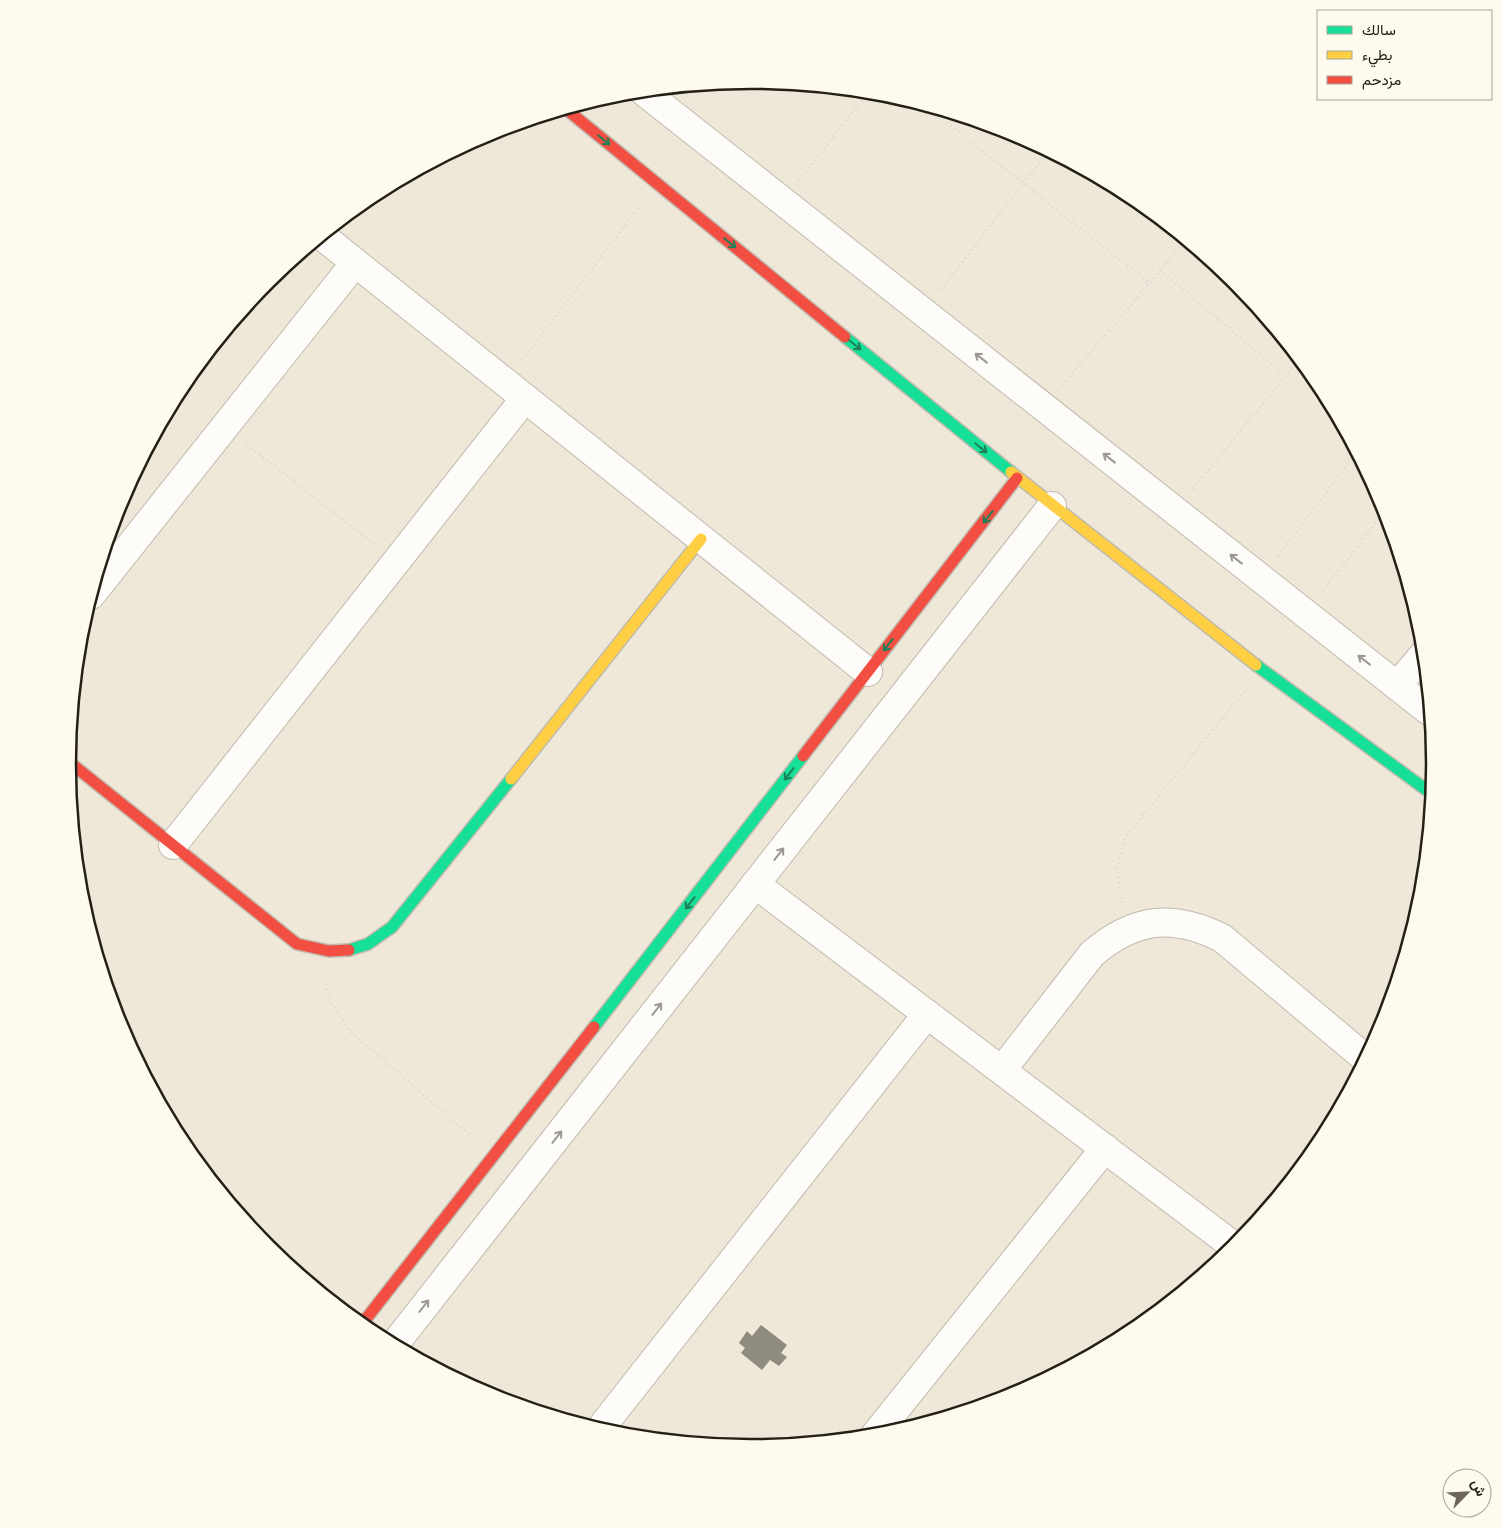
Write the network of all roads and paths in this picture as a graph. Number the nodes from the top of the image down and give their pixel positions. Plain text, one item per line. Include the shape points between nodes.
1 (651, 97) edge
2 (863, 99) edge
3 (571, 113) edge
4 (938, 116) edge
5 (1044, 157) edge
6 (1023, 183) junction
7 (658, 184) junction
8 (782, 201) junction
9 (327, 240) edge
10 (1181, 245) edge
11 (355, 263) junction
12 (1160, 270) junction
13 (1149, 283) junction
14 (924, 313) junction
15 (1295, 365) edge
16 (1286, 376) junction
17 (515, 390) junction
18 (1044, 408) junction
19 (224, 428) junction
20 (1352, 458) edge
21 (1018, 478) junction
22 (1052, 506) junction
23 (1175, 511) junction
24 (1379, 518) edge
25 (701, 539) junction
26 (397, 561) junction
27 (1262, 579) junction
28 (101, 582) edge
29 (1306, 614) junction
30 (1418, 661) edge
31 (1262, 669) junction
32 (868, 672) junction
33 (1397, 686) junction
34 (1423, 706) edge
35 (76, 768) edge
36 (1425, 789) edge
37 (173, 845) junction
38 (755, 884) junction
39 (1132, 928) junction
40 (320, 951) junction
41 (927, 1014) junction
42 (1360, 1054) edge
43 (1002, 1070) junction
44 (1105, 1148) junction
45 (500, 1149) junction
46 (535, 1165) junction
47 (1228, 1241) edge
48 (367, 1318) edge
49 (399, 1339) edge
50 (605, 1423) edge
51 (882, 1426) edge

1 - 8 street
2 - 8 path
3 -> 7 street
4 - 6 path
5 - 6 path
6 - 13 path
6 - 14 path
7 - 17 path
7 -> 21 street
8 - 14 street
9 - 11 street
10 - 12 path
11 - 17 street
11 - 19 street
12 - 13 path
12 - 16 path
13 - 18 path
18 -> 14 street
15 - 16 path
16 - 23 path
17 - 25 street
17 - 26 street
23 -> 18 street
19 - 26 path
19 - 28 street
20 - 27 path
21 - 22 street
21 -> 32 street
22 - 31 street
38 -> 22 street
27 -> 23 street
24 - 29 path
25 - 32 street
25 - 40 street via 388,933 368,945 344,952
26 - 37 street
27 - 29 street
33 -> 29 street
30 - 33 street
31 - 36 street
31 - 39 path via 1124,837 1117,868 1120,899
32 -> 45 street
33 - 34 street
35 - 37 street
37 - 40 street via 297,944
38 - 41 street
46 -> 38 street
39 - 42 street via 1154,922 1177,922 1200,927 1222,938
39 - 43 street via 1110,939 1092,954
40 - 45 path via 332,1004 349,1030
41 - 43 street
41 - 50 street
43 - 44 street
44 - 47 street
44 - 51 street
45 - 46 street
45 - 48 street
49 -> 46 street

